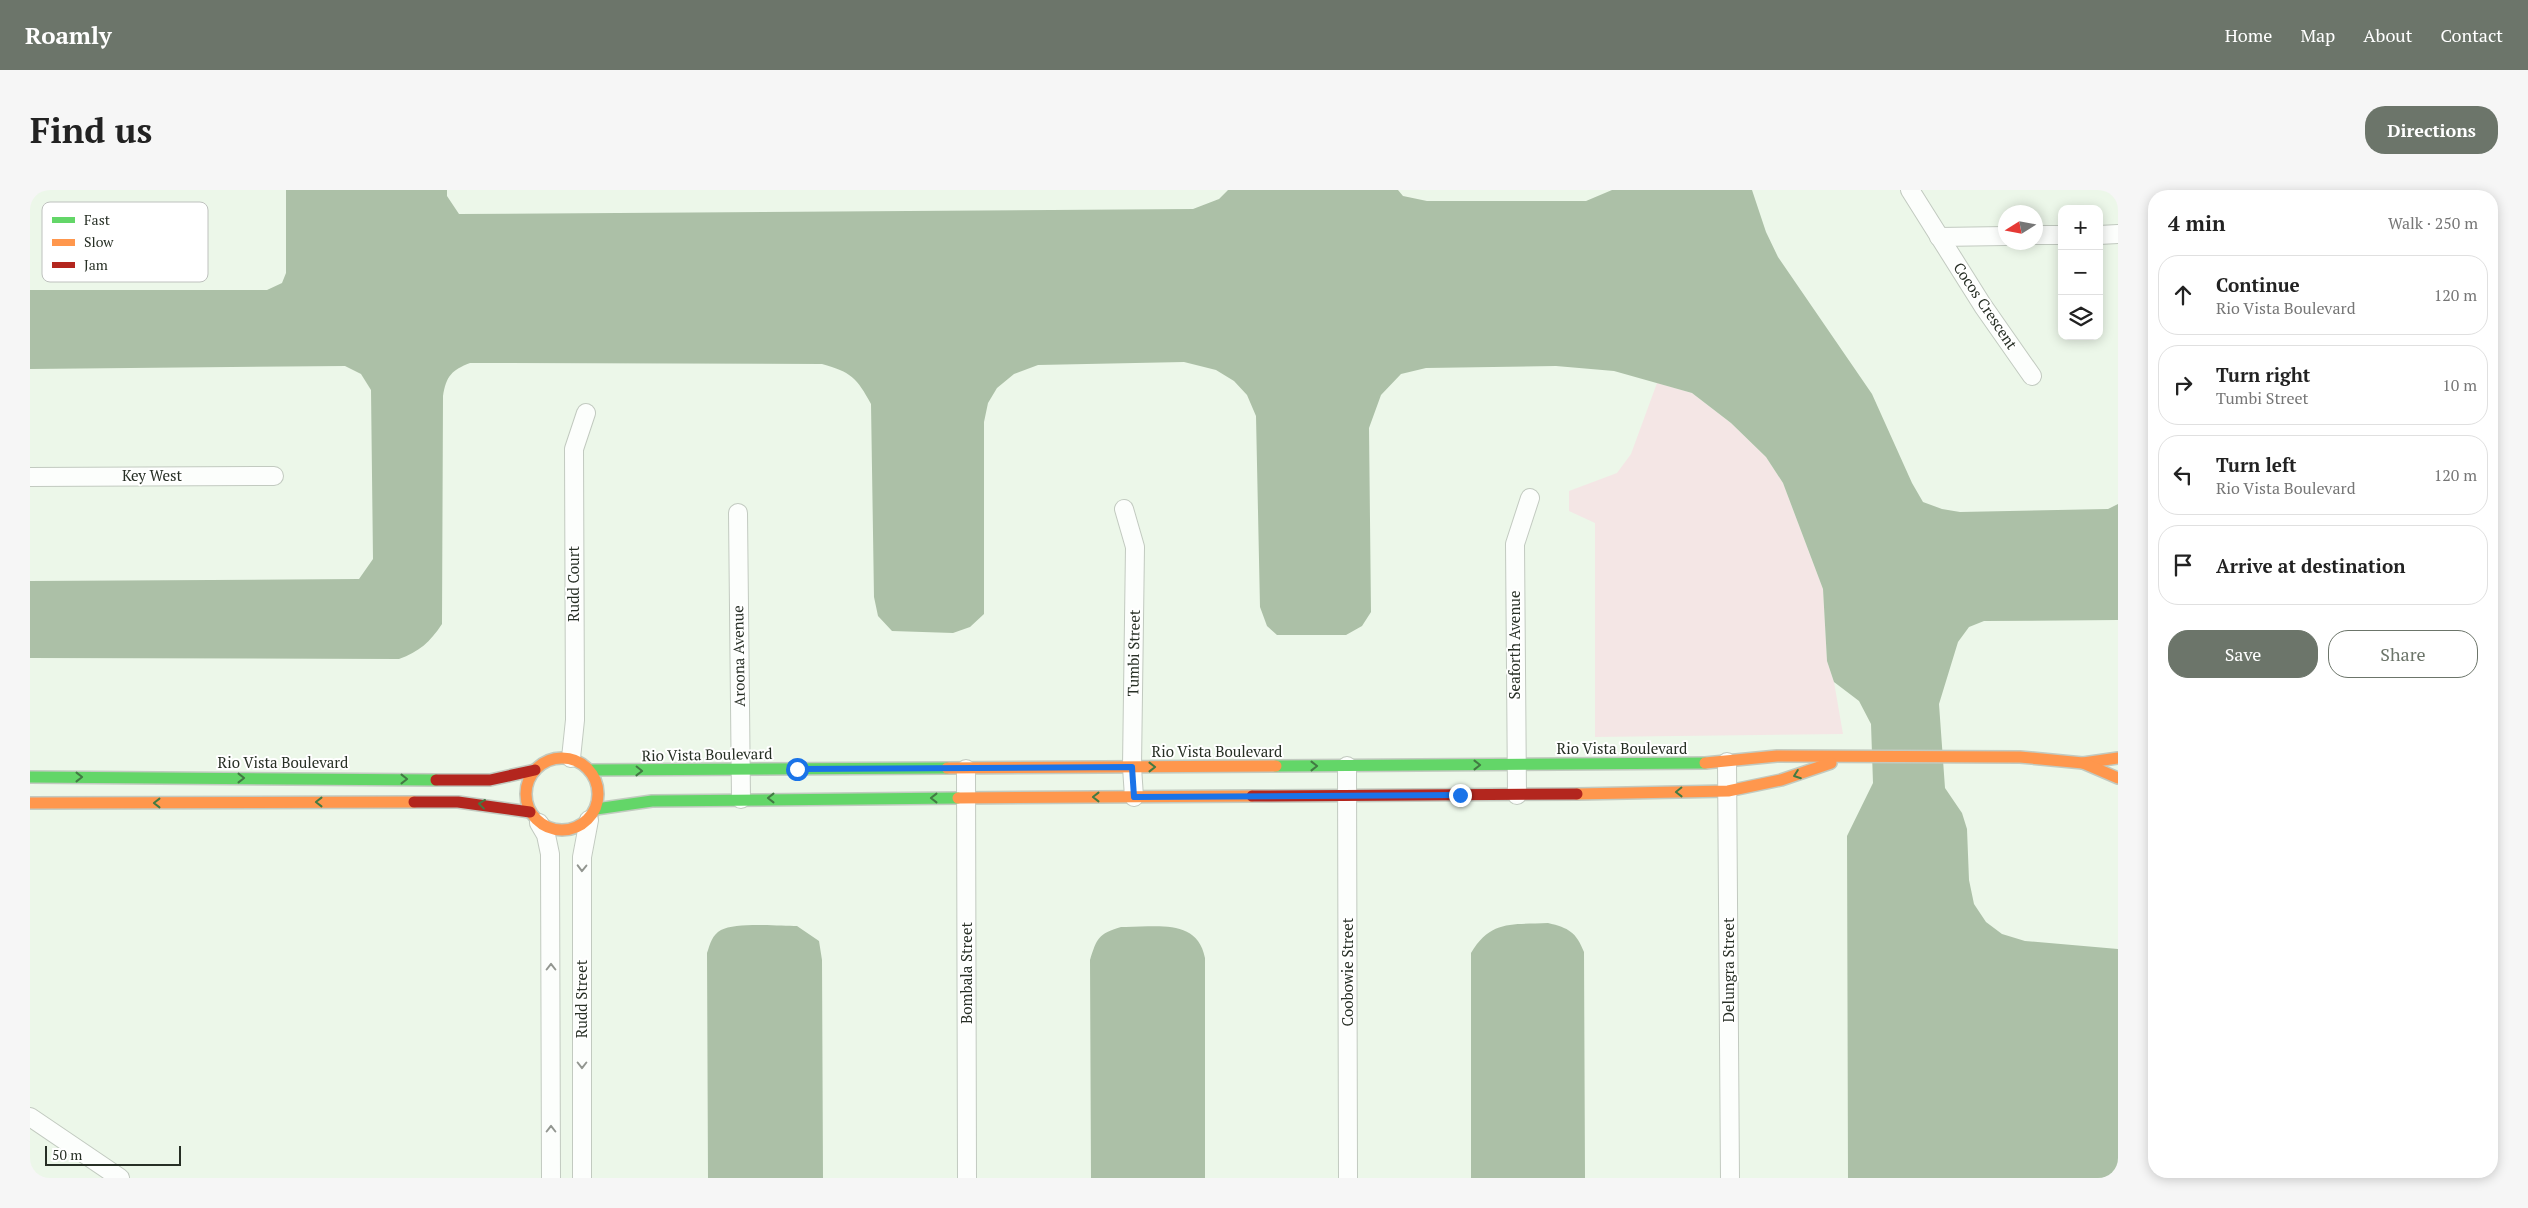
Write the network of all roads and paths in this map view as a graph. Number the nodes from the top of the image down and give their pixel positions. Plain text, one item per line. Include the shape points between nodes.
1 (1910, 190) edge
2 (2118, 234) edge
3 (2043, 235) edge
4 (2058, 235) edge
5 (2103, 235) edge
6 (1998, 236) edge
7 (1939, 237) junction
8 (2032, 376) dead end
9 (586, 413) dead end
10 (274, 476) dead end
11 (30, 477) edge
12 (1530, 498) dead end
13 (1124, 509) dead end
14 (738, 513) dead end
15 (571, 758) junction
16 (1843, 758) junction
17 (2118, 758) edge
18 (1727, 762) junction
19 (2083, 763) junction
20 (1516, 765) junction
21 (1347, 766) junction
22 (1132, 767) junction
23 (966, 768) junction
24 (741, 769) junction
25 (535, 770) junction
26 (590, 770) junction
27 (30, 777) edge
28 (2118, 778) edge
29 (1728, 792) junction
30 (1517, 795) junction
31 (1348, 796) junction
32 (1134, 797) junction
33 (741, 798) junction
34 (966, 798) junction
35 (30, 803) edge
36 (592, 815) junction
37 (534, 817) junction
38 (31, 1120) edge
39 (120, 1178) edge
40 (552, 1178) edge
41 (582, 1178) edge
42 (967, 1178) edge
43 (1348, 1178) edge
44 (1730, 1178) edge

1 - 7 street, Cocos Crescent
2 - 5 street
3 - 4 street
6 - 7 street
7 - 8 street, Cocos Crescent
9 - 15 street, Rudd Court via 574,449 575,720
10 - 11 street, Key West
12 - 20 street, Seaforth Avenue via 1515,544
13 - 22 street, Tumbi Street via 1135,547
14 - 24 street, Aroona Avenue
15 - 25 street via 548,760
15 - 26 street
16 - 18 street, Rio Vista Boulevard via 1777,756
16 - 19 street, Rio Vista Boulevard via 2028,758
16 -> 29 street, Rio Vista Boulevard via 1781,780
17 - 19 street, Rio Vista Boulevard
18 - 20 street, Rio Vista Boulevard
18 - 29 street, Delungra Street
19 - 28 street, Rio Vista Boulevard
21 -> 20 street, Rio Vista Boulevard
20 - 30 street, Seaforth Avenue
22 -> 21 street, Rio Vista Boulevard
21 - 31 street, Coobowie Street
22 - 23 street, Rio Vista Boulevard
22 - 32 street, Tumbi Street
23 - 24 street, Rio Vista Boulevard
23 - 34 street, Bombala Street
26 -> 24 street, Rio Vista Boulevard
24 - 33 street, Aroona Avenue
27 -> 25 street, Rio Vista Boulevard via 490,780
25 - 37 street via 528,782 526,797
26 - 36 street via 598,797
29 -> 30 street, Rio Vista Boulevard
29 - 44 street, Delungra Street
30 - 31 street, Rio Vista Boulevard
31 - 32 street, Rio Vista Boulevard
31 - 43 street, Coobowie Street
32 -> 34 street, Rio Vista Boulevard
34 -> 33 street, Rio Vista Boulevard
33 - 36 street, Rio Vista Boulevard via 652,801
34 - 42 street, Bombala Street
37 -> 35 street via 458,802
36 - 37 street via 577,827 564,830 552,829
36 -> 41 street, Rudd Street via 582,857
40 -> 37 street, Rudd Street via 550,854 546,835
38 - 39 street

